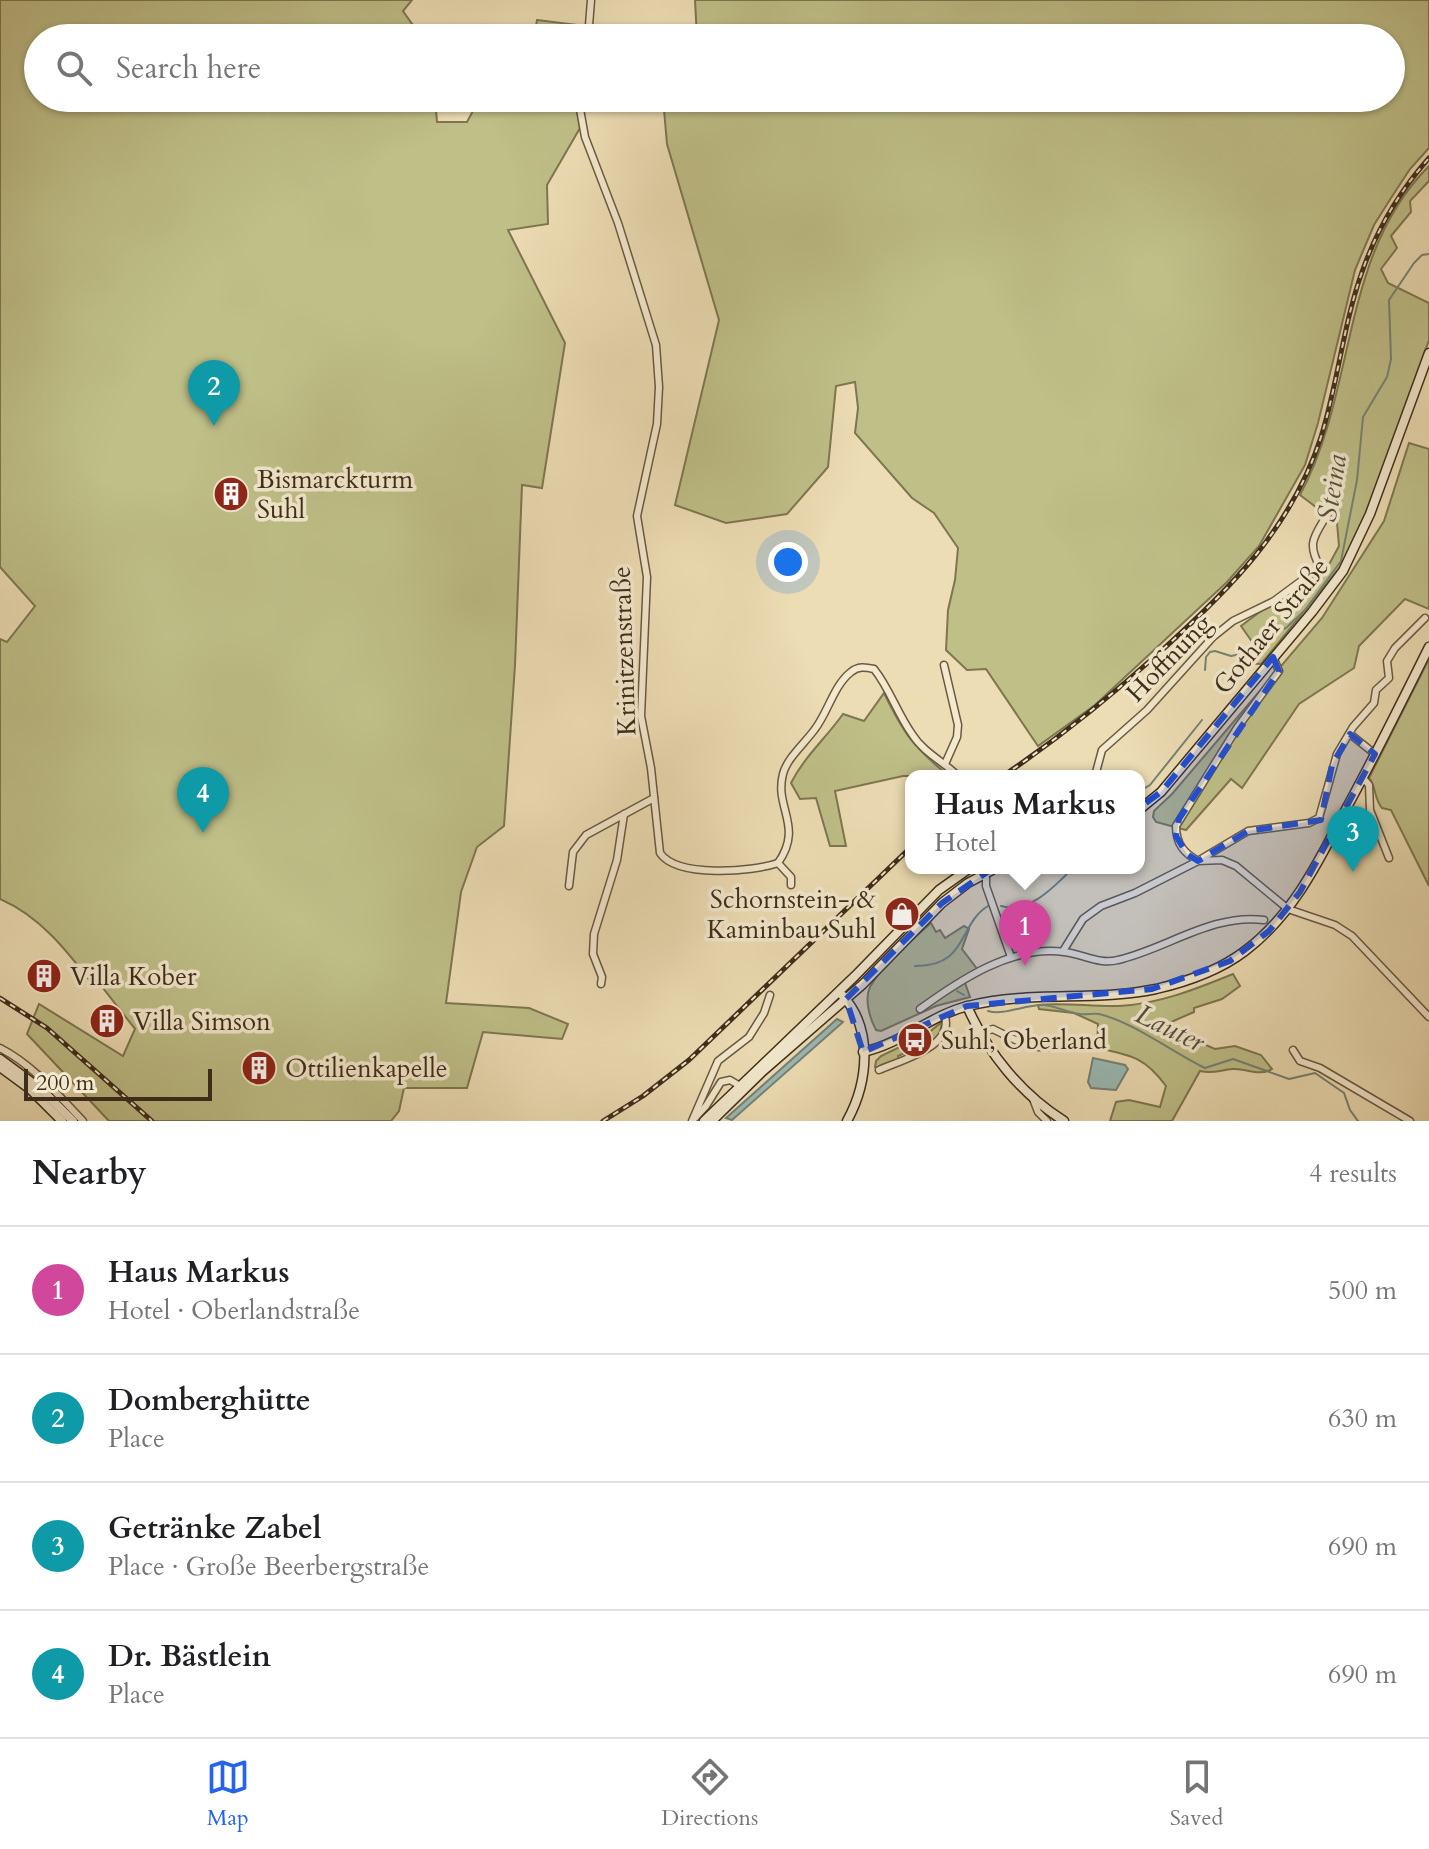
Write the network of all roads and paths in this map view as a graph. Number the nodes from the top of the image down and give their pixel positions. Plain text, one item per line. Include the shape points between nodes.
1 (591, 0) edge
2 (589, 24) edge
3 (581, 112) edge
4 (1429, 353) edge
5 (1328, 513) dead end
6 (1425, 618) dead end
7 (1429, 647) edge
8 (1273, 657) junction
9 (944, 665) dead end
10 (1350, 734) junction
11 (1375, 754) junction
12 (945, 764) junction
13 (952, 770) edge
14 (1097, 770) edge
15 (1363, 778) junction
16 (1166, 785) junction
17 (654, 798) junction
18 (1145, 799) edge
19 (1145, 804) edge
20 (624, 814) junction
21 (1389, 858) dead end
22 (1198, 861) junction
23 (778, 863) junction
24 (962, 874) edge
25 (981, 874) edge
26 (987, 874) edge
27 (791, 885) dead end
28 (569, 886) dead end
29 (1288, 909) junction
30 (1264, 920) dead end
31 (1063, 951) junction
32 (1011, 957) junction
33 (601, 984) dead end
34 (770, 995) dead end
35 (842, 995) junction
36 (967, 1006) junction
37 (920, 1009) dead end
38 (944, 1014) junction
39 (1429, 1017) edge
40 (979, 1033) junction
41 (1078, 1040) dead end
42 (0, 1048) edge
43 (1293, 1050) dead end
44 (863, 1052) junction
45 (0, 1059) edge
46 (0, 1067) edge
47 (879, 1070) dead end
48 (740, 1086) junction
49 (1033, 1099) junction
50 (62, 1121) edge
51 (73, 1121) edge
52 (83, 1121) edge
53 (692, 1121) edge
54 (704, 1121) edge
55 (712, 1121) edge
56 (847, 1121) edge
57 (1047, 1121) edge
58 (1064, 1121) edge
59 (1410, 1121) edge

1 - 2 street
3 - 17 street, Krinitzenstraße via 656,345 657,424 637,516 647,577 641,716
4 - 8 main road, Gothaer Straße via 1352,557
5 - 14 street, Hoffnung via 1311,551 1320,567 1213,637 1147,710 1102,750
6 - 10 street via 1387,661 1389,678
7 - 11 main road
8 - 16 main road, Gothaer Straße
8 - 22 street via 1279,671 1176,826 1180,846
9 - 12 street via 958,725
10 - 11 street
10 - 22 street via 1332,765 1316,821 1248,831
11 - 15 main road
12 - 13 street
12 - 23 street via 911,734 874,669 853,670 783,771 790,829
15 - 21 street
15 - 29 main road
16 - 18 main road
16 - 19 main road, Gothaer Straße
17 - 20 street
17 - 23 street, Krinitzenstraße via 657,842 665,860 715,871
20 - 28 street via 578,844
20 - 33 street via 617,860 594,934
22 - 29 street via 1222,860 1236,866
22 - 31 street via 1088,914
23 - 27 street via 791,877
24 - 35 main road via 939,890
25 - 35 main road
26 - 32 street via 986,886
29 - 36 main road via 1245,952 1176,984
29 - 39 street via 1352,936
30 - 31 street via 1200,930 1120,960 1099,961
31 - 32 street
32 - 37 street via 956,983
34 - 53 street via 749,1037 718,1061
35 - 44 main road via 856,1015
35 - 48 main road
35 - 55 main road
36 - 38 main road
36 - 40 main road
38 - 44 main road
38 - 47 street via 945,1027 934,1045
40 - 41 street via 993,1029 1011,1040 1052,1047
40 - 49 main road
42 - 52 street via 16,1056
43 - 59 street via 1300,1061
44 - 56 main road via 864,1081
45 - 51 main road
46 - 50 main road
48 - 53 street via 721,1082
48 - 54 main road
49 - 57 street
49 - 58 main road

